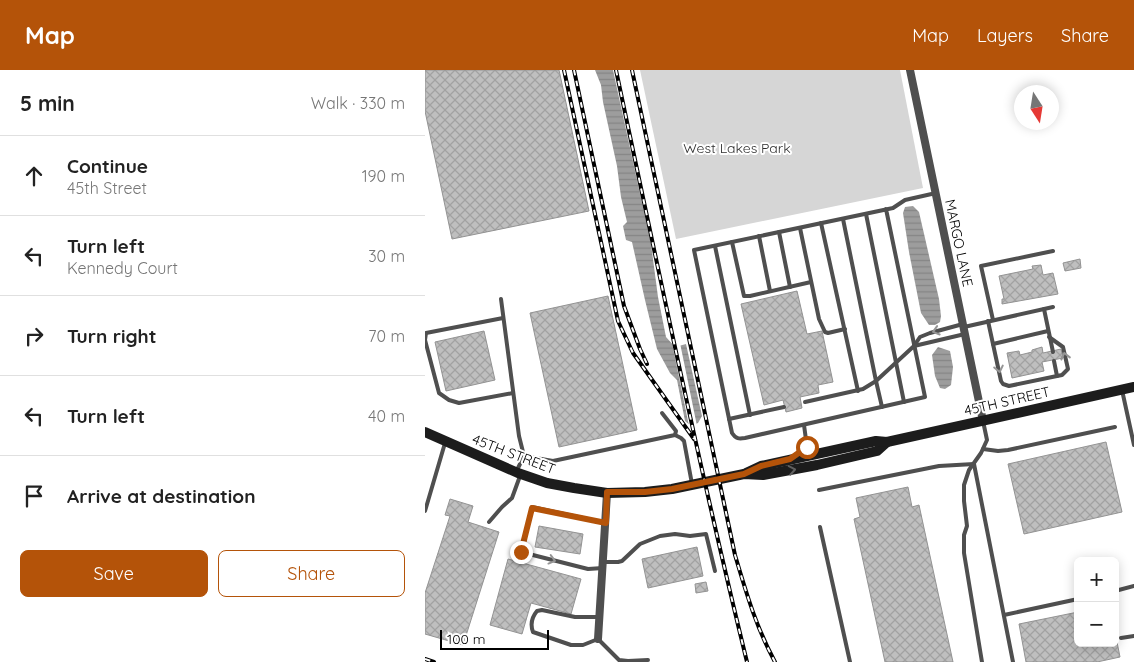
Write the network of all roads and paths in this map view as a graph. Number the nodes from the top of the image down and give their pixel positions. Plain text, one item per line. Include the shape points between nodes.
1 (910, 70) edge
2 (936, 193) junction
3 (886, 210) junction
4 (866, 214) junction
5 (843, 219) junction
6 (821, 223) junction
7 (801, 228) junction
8 (779, 232) junction
9 (759, 236) junction
10 (732, 242) junction
11 (715, 246) junction
12 (1053, 251) dead end
13 (811, 282) junction
14 (790, 287) junction
15 (770, 291) junction
16 (501, 299) dead end
17 (1053, 308) dead end
18 (1044, 309) junction
19 (503, 318) junction
20 (991, 321) junction
21 (964, 328) junction
22 (845, 329) junction
23 (1049, 334) junction
24 (993, 344) junction
25 (914, 346) junction
26 (1053, 352) dead end
27 (1054, 361) dead end
28 (897, 362) junction
29 (1057, 376) junction
30 (876, 381) junction
31 (1134, 387) edge
32 (1122, 390) junction
33 (858, 391) junction
34 (513, 393) junction
35 (805, 402) dead end
36 (904, 402) junction
37 (784, 407) dead end
38 (883, 407) junction
39 (662, 413) dead end
40 (750, 415) junction
41 (729, 418) junction
42 (983, 421) junction
43 (1132, 424) edge
44 (804, 425) junction
45 (1115, 427) dead end
46 (425, 432) edge
47 (675, 435) junction
48 (445, 441) junction
49 (887, 442) junction
50 (1134, 445) edge
51 (983, 449) junction
52 (524, 456) junction
53 (790, 459) junction
54 (974, 464) junction
55 (519, 473) junction
56 (744, 474) junction
57 (692, 484) junction
58 (819, 490) dead end
59 (607, 492) junction
60 (425, 511) edge
61 (489, 522) dead end
62 (606, 523) junction
63 (820, 527) dead end
64 (603, 565) junction
65 (715, 571) dead end
66 (1134, 586) edge
67 (1119, 589) edge
68 (1074, 600) edge
69 (1004, 615) junction
70 (600, 617) junction
71 (1134, 636) edge
72 (1121, 638) dead end
73 (598, 640) junction
74 (648, 660) dead end
75 (850, 662) edge
76 (982, 662) edge
77 (1013, 662) edge

1 - 2 street, MARGO LANE
2 - 3 lane via 905,200
2 - 21 street, MARGO LANE
3 - 4 lane
3 - 25 lane
4 - 5 lane
4 - 28 lane
5 - 6 lane
5 - 30 lane
6 - 7 lane
6 - 22 lane
7 - 8 lane
7 - 13 lane
8 - 9 lane
8 - 14 lane
9 - 10 lane
9 - 15 lane
10 - 11 lane
10 - 15 lane via 744,296
11 - 40 lane
11 - 41 lane via 694,250
12 - 20 lane via 981,266
13 - 14 lane
13 - 22 lane via 825,332
14 - 15 lane
16 - 19 lane
17 - 18 lane
18 - 20 lane
18 - 23 lane
19 - 34 lane
19 - 34 lane via 425,333 425,340 439,393 449,400 459,403
20 - 21 lane
20 - 24 lane
21 - 25 lane
21 -> 25 lane via 943,329 925,335
21 - 42 street, MARGO LANE
22 - 33 lane
23 - 24 lane
23 - 26 lane
29 -> 23 lane via 1068,369 1063,347
24 -> 29 lane via 1001,381 1006,385
25 - 28 lane
25 - 36 lane via 925,397
27 - 29 lane
28 - 30 lane
28 - 36 lane
30 - 33 lane
30 - 38 lane
31 - 32 main road, 45TH STREET
32 - 42 main road, 45TH STREET
32 - 43 lane
33 - 35 lane
34 - 52 lane
36 - 38 lane
37 - 40 lane
38 - 44 lane
39 - 47 lane via 676,431
40 - 41 lane
41 - 44 lane via 732,433 739,439
42 - 49 main road, 45TH STREET
42 - 51 lane via 987,440
43 - 50 lane
44 - 53 lane via 807,447
45 - 51 lane via 1008,450
46 - 48 main road, 45TH STREET
47 - 52 lane via 553,461
47 - 57 lane via 684,441
48 - 55 main road, 45TH STREET
48 - 60 lane
49 - 53 main road, 45TH STREET via 875,441
56 -> 49 main road, 45TH STREET via 817,465 877,451
51 - 54 lane
52 - 55 lane
53 - 56 main road, 45TH STREET
54 - 58 lane via 939,466
54 - 69 lane
54 - 76 lane via 963,485 967,526 964,553
55 - 59 main road, 45TH STREET via 547,483
55 - 61 lane via 512,498
56 - 57 main road, 45TH STREET
57 - 59 main road, 45TH STREET via 645,492
59 - 62 street
62 - 64 street
62 -> 64 lane via 532,508 521,552 588,570
63 - 75 lane
64 - 65 lane via 623,561 640,544 660,536 705,534
64 - 70 street
66 - 67 lane
68 - 69 lane
69 - 77 lane
70 - 73 street
70 - 73 lane via 575,617 537,610 531,622 533,632 571,645
71 - 72 lane
73 - 74 lane via 619,660

